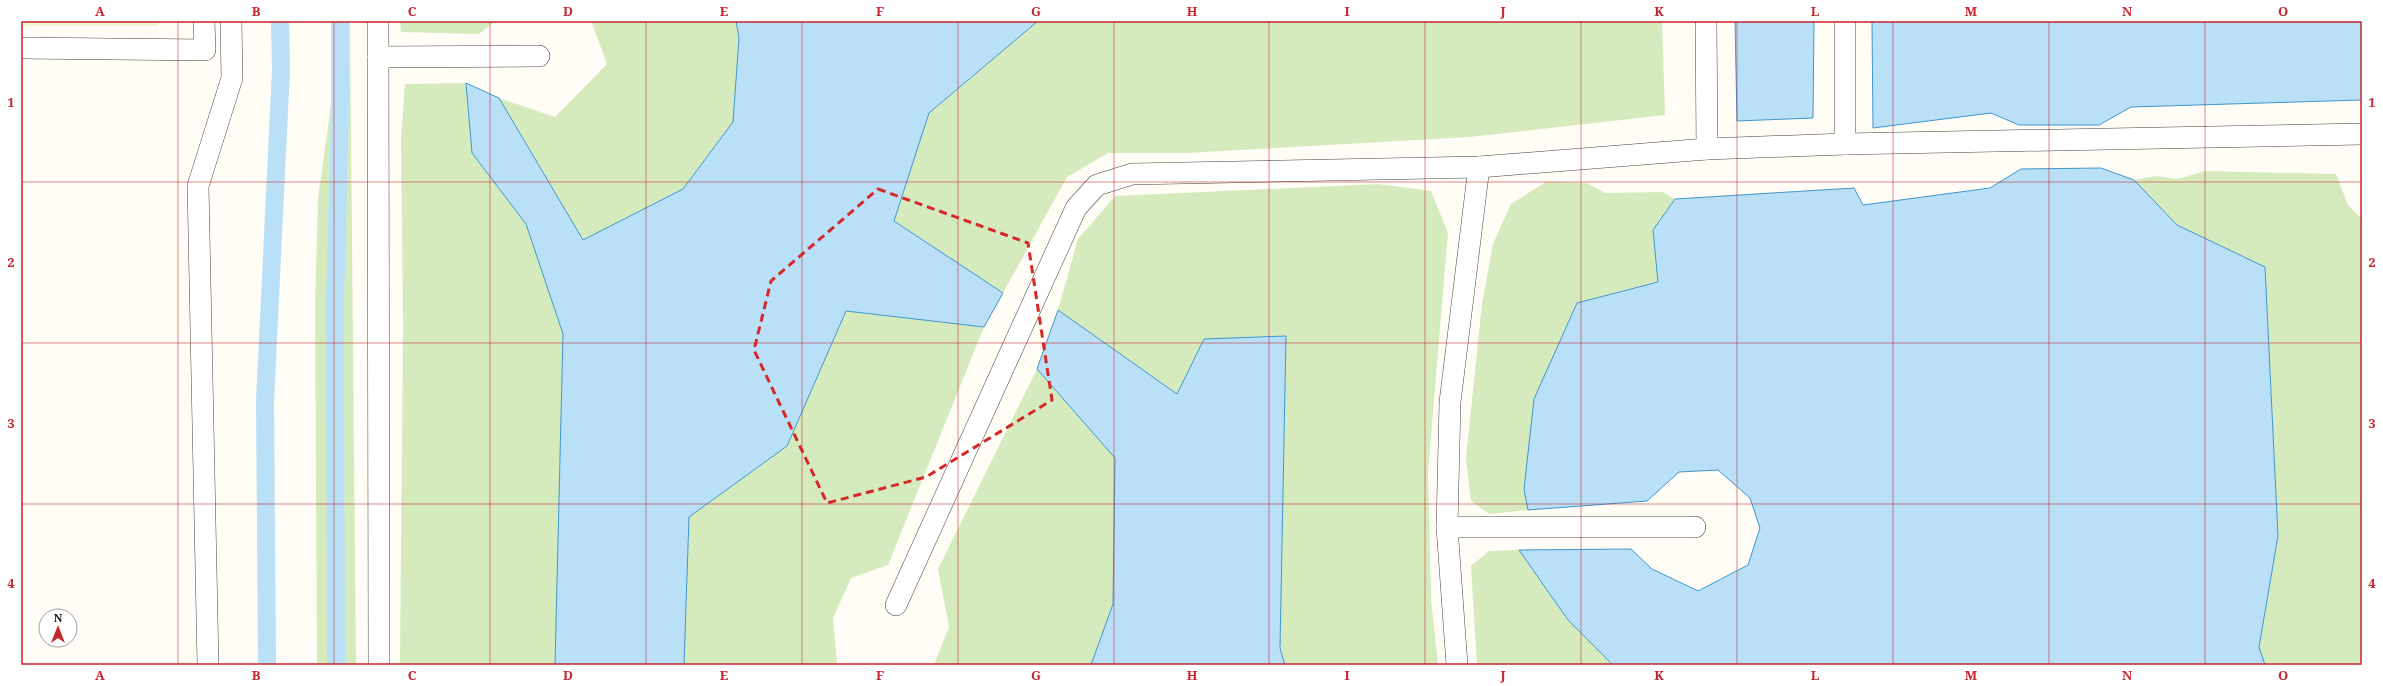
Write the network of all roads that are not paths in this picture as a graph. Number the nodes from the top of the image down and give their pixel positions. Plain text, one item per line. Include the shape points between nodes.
1 (204, 21) edge
2 (231, 21) edge
3 (378, 21) edge
4 (1706, 21) edge
5 (1845, 21) edge
6 (21, 48) edge
7 (539, 56) dead end
8 (378, 57) junction
9 (2362, 134) edge
10 (1845, 144) junction
11 (1707, 149) junction
12 (1479, 168) junction
13 (1447, 527) junction
14 (1695, 527) dead end
15 (896, 606) dead end
16 (208, 665) edge
17 (379, 665) edge
18 (1457, 665) edge

1 - 6 lane via 205,50
2 - 16 lane via 232,78 198,186
3 - 8 lane
4 - 11 lane
5 - 10 lane
7 - 8 lane
8 - 17 lane
9 - 10 lane
10 - 11 lane
11 - 12 lane
12 - 13 lane via 1450,402
12 - 15 lane via 1132,174 1097,185 1076,208
13 - 14 lane
13 - 18 lane

